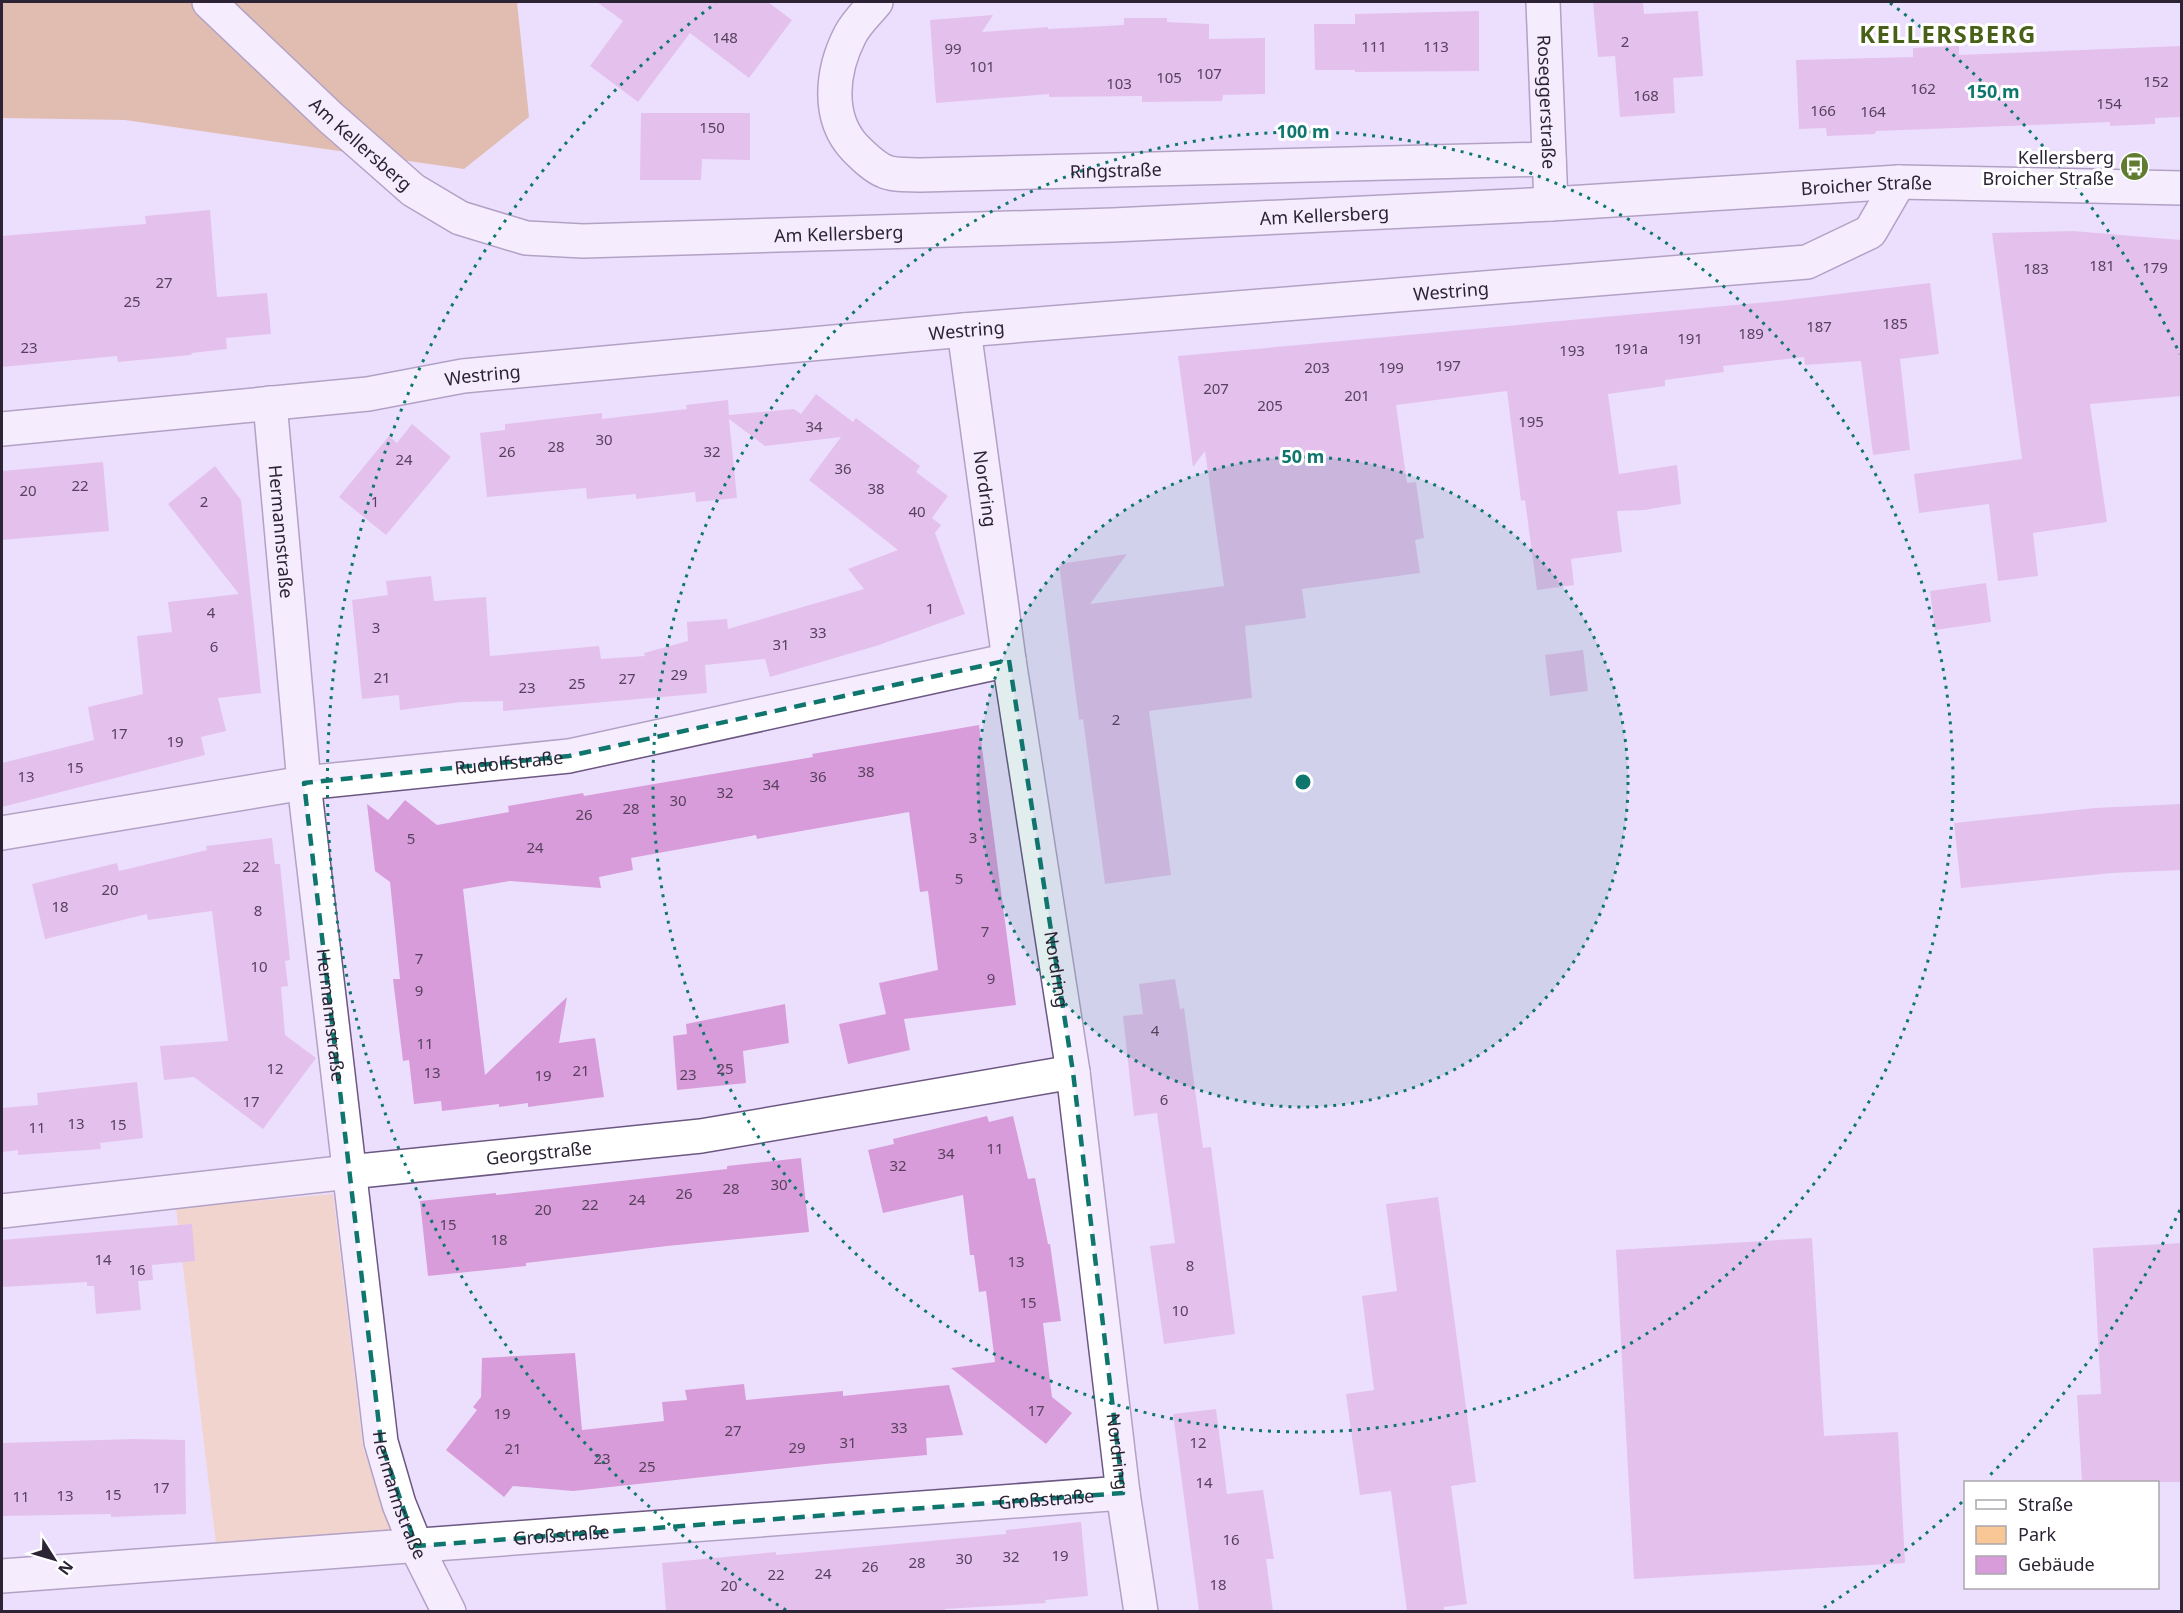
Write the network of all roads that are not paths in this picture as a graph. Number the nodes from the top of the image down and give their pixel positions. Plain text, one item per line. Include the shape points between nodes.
1 (209, 2) edge
2 (876, 2) edge
3 (1543, 2) edge
4 (1549, 159) junction
5 (1899, 182) junction
6 (2181, 188) edge
7 (1551, 204) junction
8 (964, 330) junction
9 (270, 403) junction
10 (2, 429) edge
11 (1010, 660) junction
12 (303, 783) junction
13 (2, 833) edge
14 (1073, 1072) junction
15 (349, 1172) junction
16 (2, 1211) edge
17 (1123, 1493) junction
18 (416, 1546) junction
19 (2, 1576) edge
20 (449, 1611) edge
21 (1141, 1611) edge

1 - 7 street, Am Kellersberg via 413,190 460,218 526,238 583,241 1101,225
2 - 4 street, Ringstraße via 851,33 836,72 834,95 837,117 846,138 884,172 921,175
3 - 4 street, Roseggerstraße
4 - 7 street, Roseggerstraße
5 - 6 street, Broicher Straße
5 - 7 street, Broicher Straße
5 - 8 street, Westring via 1870,232 1808,262
8 - 9 street, Westring via 463,376 368,394
8 - 11 street, Nordring
9 - 10 street, Westring
9 - 12 street, Hermannstraße
11 - 12 street, Rudolfstraße via 569,756
11 - 14 street, Nordring
12 - 13 street, Rudolfstraße
12 - 15 street, Hermannstraße
14 - 15 street, Georgstraße via 701,1136
14 - 17 street, Nordring
15 - 16 street, Georgstraße
15 - 18 street, Hermannstraße via 381,1442
17 - 18 street, Großstraße
17 - 21 street, Nordring
18 - 19 street, Großstraße
18 - 20 street, Hermannstraße

